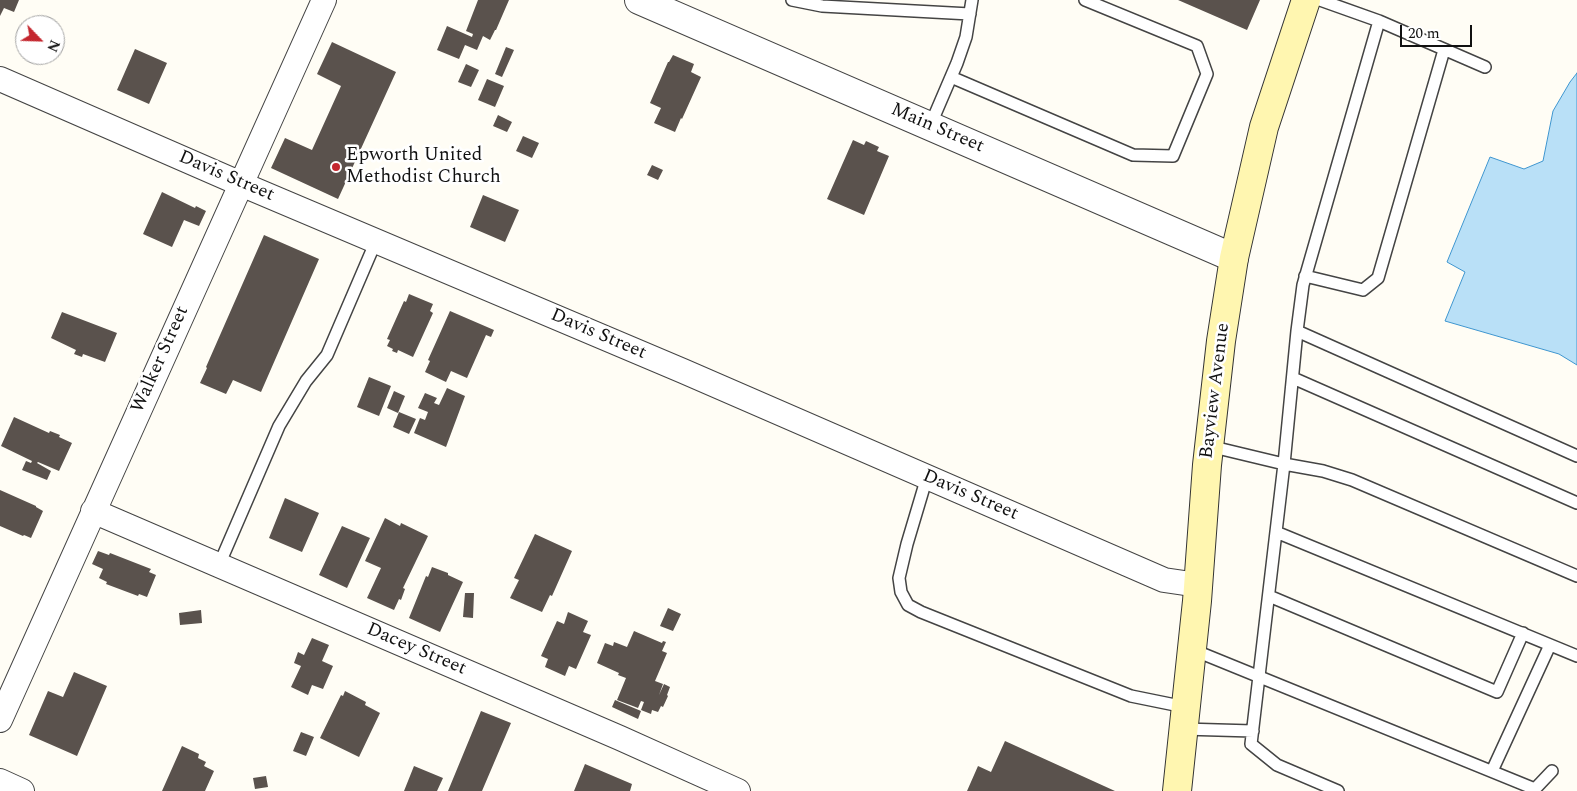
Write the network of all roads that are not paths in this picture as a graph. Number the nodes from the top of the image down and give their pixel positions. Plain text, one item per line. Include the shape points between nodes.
1 (324, 0) edge
2 (639, 0) edge
3 (792, 0) edge
4 (881, 0) edge
5 (972, 0) edge
6 (1085, 0) edge
7 (1306, 0) edge
8 (1320, 0) edge
9 (891, 10) junction
10 (970, 14) junction
11 (1379, 22) junction
12 (1444, 50) junction
13 (1485, 68) dead end
14 (951, 77) junction
15 (0, 79) edge
16 (930, 126) junction
17 (241, 184) junction
18 (376, 241) junction
19 (1234, 258) junction
20 (1306, 276) junction
21 (1297, 331) junction
22 (1293, 378) junction
23 (1209, 446) junction
24 (1577, 456) edge
25 (1284, 464) junction
26 (927, 477) junction
27 (1577, 502) edge
28 (93, 511) junction
29 (1276, 532) junction
30 (219, 565) junction
31 (1577, 576) edge
32 (1198, 585) junction
33 (1269, 596) junction
34 (1523, 633) junction
35 (1550, 645) junction
36 (1192, 649) junction
37 (1577, 656) edge
38 (1259, 677) junction
39 (1184, 718) junction
40 (0, 720) edge
41 (1252, 731) junction
42 (1552, 771) dead end
43 (1492, 772) junction
44 (0, 782) edge
45 (1534, 790) edge
46 (22, 791) edge
47 (738, 791) edge
48 (1177, 791) edge
49 (1338, 791) edge

1 - 17 street, Walker Street
2 - 16 street, Main Street
3 - 9 lane via 822,6
4 - 9 lane
5 - 10 lane
6 - 14 lane via 1198,46 1207,74 1173,156 1132,155
7 - 19 main road, Bayview Avenue via 1264,127
8 - 11 lane
9 - 10 lane
10 - 14 lane via 966,37
11 - 12 lane
11 - 20 lane
12 - 13 lane
12 - 20 lane via 1378,278 1364,290
14 - 16 lane
15 - 17 street, Davis Street
16 - 19 street, Main Street
17 - 18 street, Davis Street
17 - 28 street, Walker Street
18 - 26 street, Davis Street
18 - 30 lane via 327,355 306,381 279,426
19 - 23 main road, Bayview Avenue
20 - 21 lane
21 - 22 lane
21 - 24 lane
22 - 25 lane
22 - 27 lane
23 - 25 lane
23 - 32 main road, Bayview Avenue
25 - 29 lane
25 - 31 lane via 1352,480
26 - 32 street, Davis Street via 1164,580
26 - 39 lane via 899,578 901,592 908,605
28 - 30 street, Dacey Street
28 - 40 street, Walker Street
29 - 33 lane
29 - 34 lane
30 - 47 street, Dacey Street
32 - 36 main road, Bayview Avenue
33 - 34 lane via 1497,692
33 - 38 lane
34 - 35 lane
35 - 37 lane
35 - 43 lane
36 - 38 lane
36 - 39 main road, Bayview Avenue
38 - 41 lane
38 - 43 lane
39 - 41 lane
39 - 48 main road, Bayview Avenue
41 - 49 lane via 1251,744 1277,765
42 - 45 lane
43 - 45 lane
44 - 46 street

